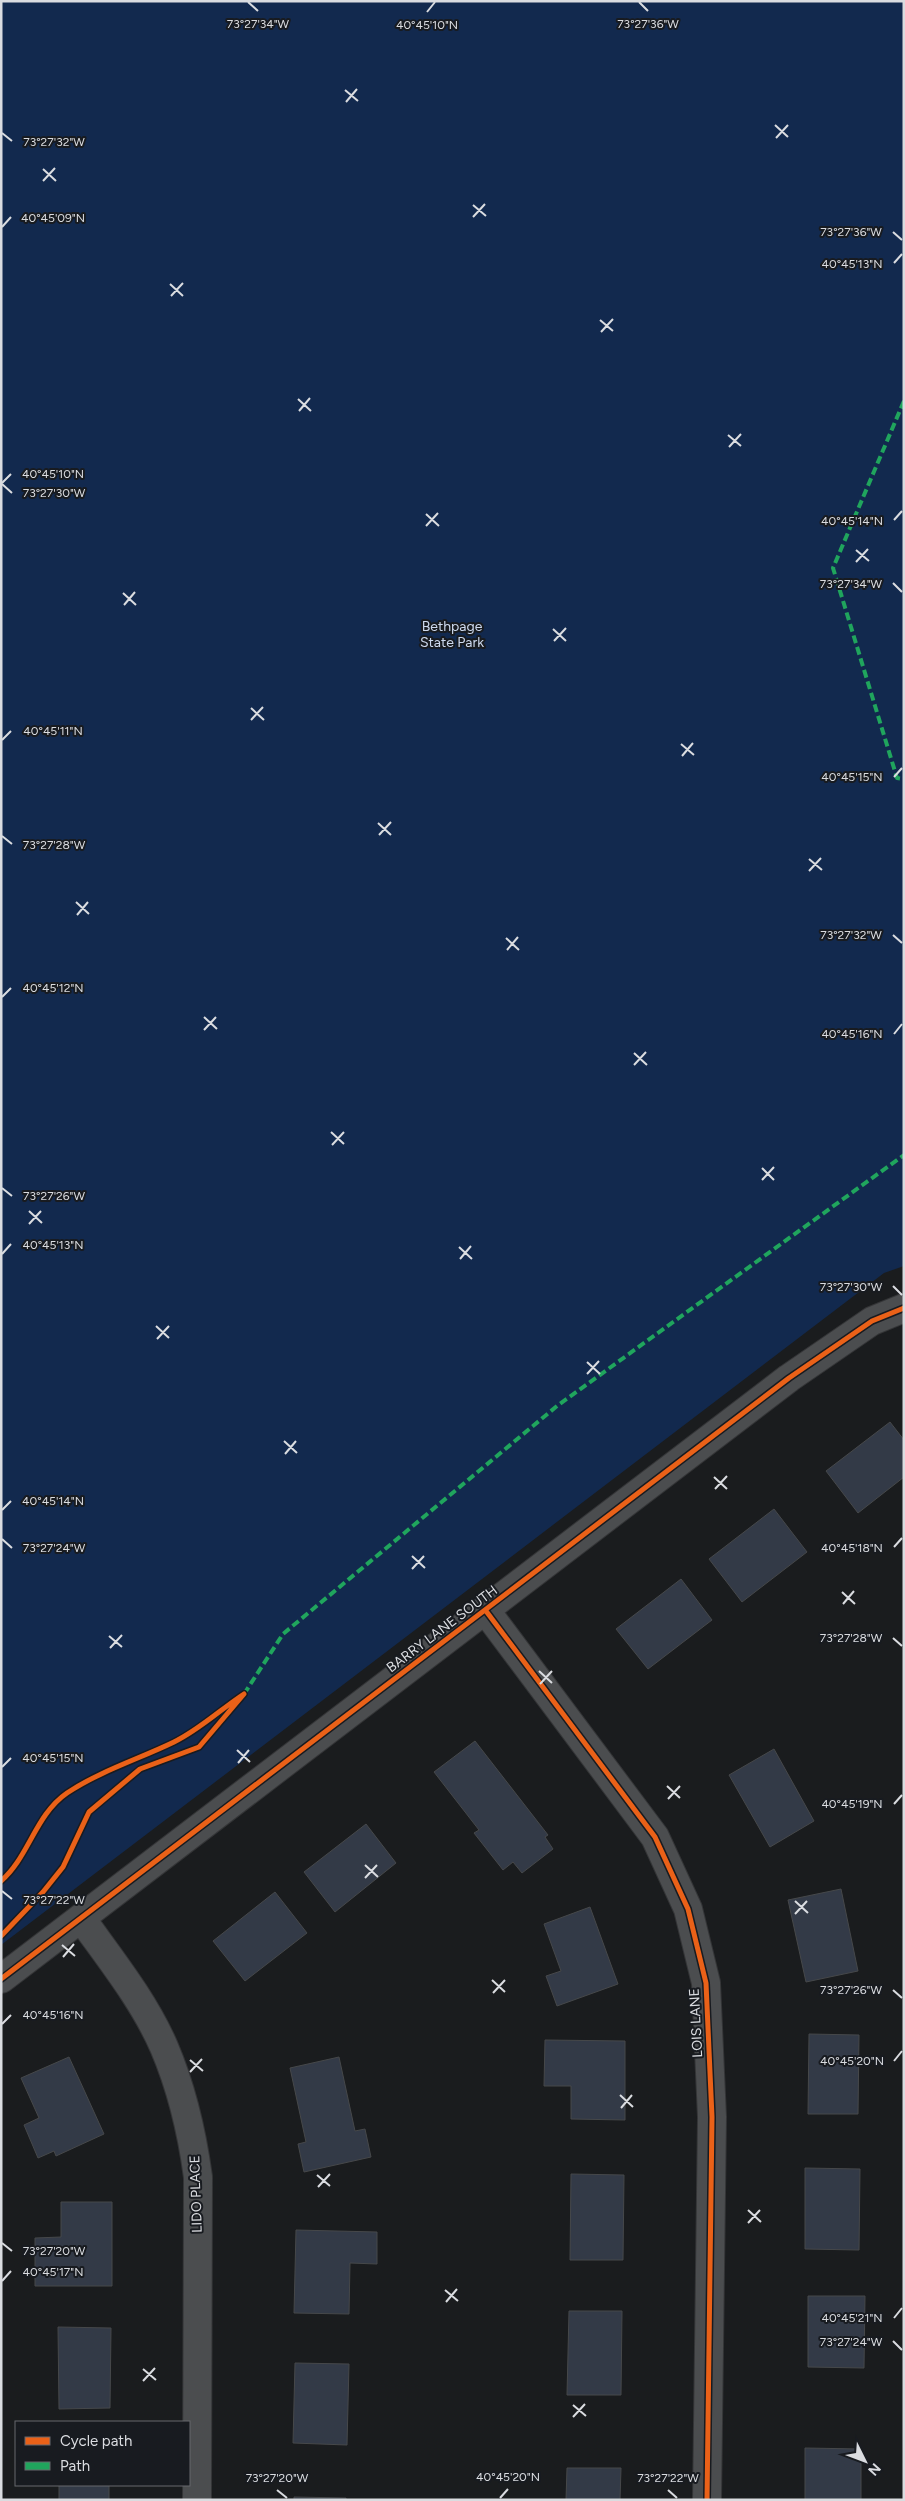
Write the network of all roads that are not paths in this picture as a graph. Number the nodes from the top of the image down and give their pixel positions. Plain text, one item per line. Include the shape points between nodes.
1 (904, 1308) edge
2 (486, 1611) junction
3 (81, 1918) junction
4 (1, 1979) edge
5 (196, 2500) edge
6 (707, 2500) edge

1 - 2 street, BARRY LANE SOUTH via 872,1321 788,1378
2 - 3 street, BARRY LANE SOUTH
2 - 6 street, LOIS LANE via 655,1837 688,1909 706,1983 712,2117
3 - 4 street, BARRY LANE SOUTH
3 - 5 street, LIDO PLACE via 134,1992 164,2047 192,2130 198,2177

